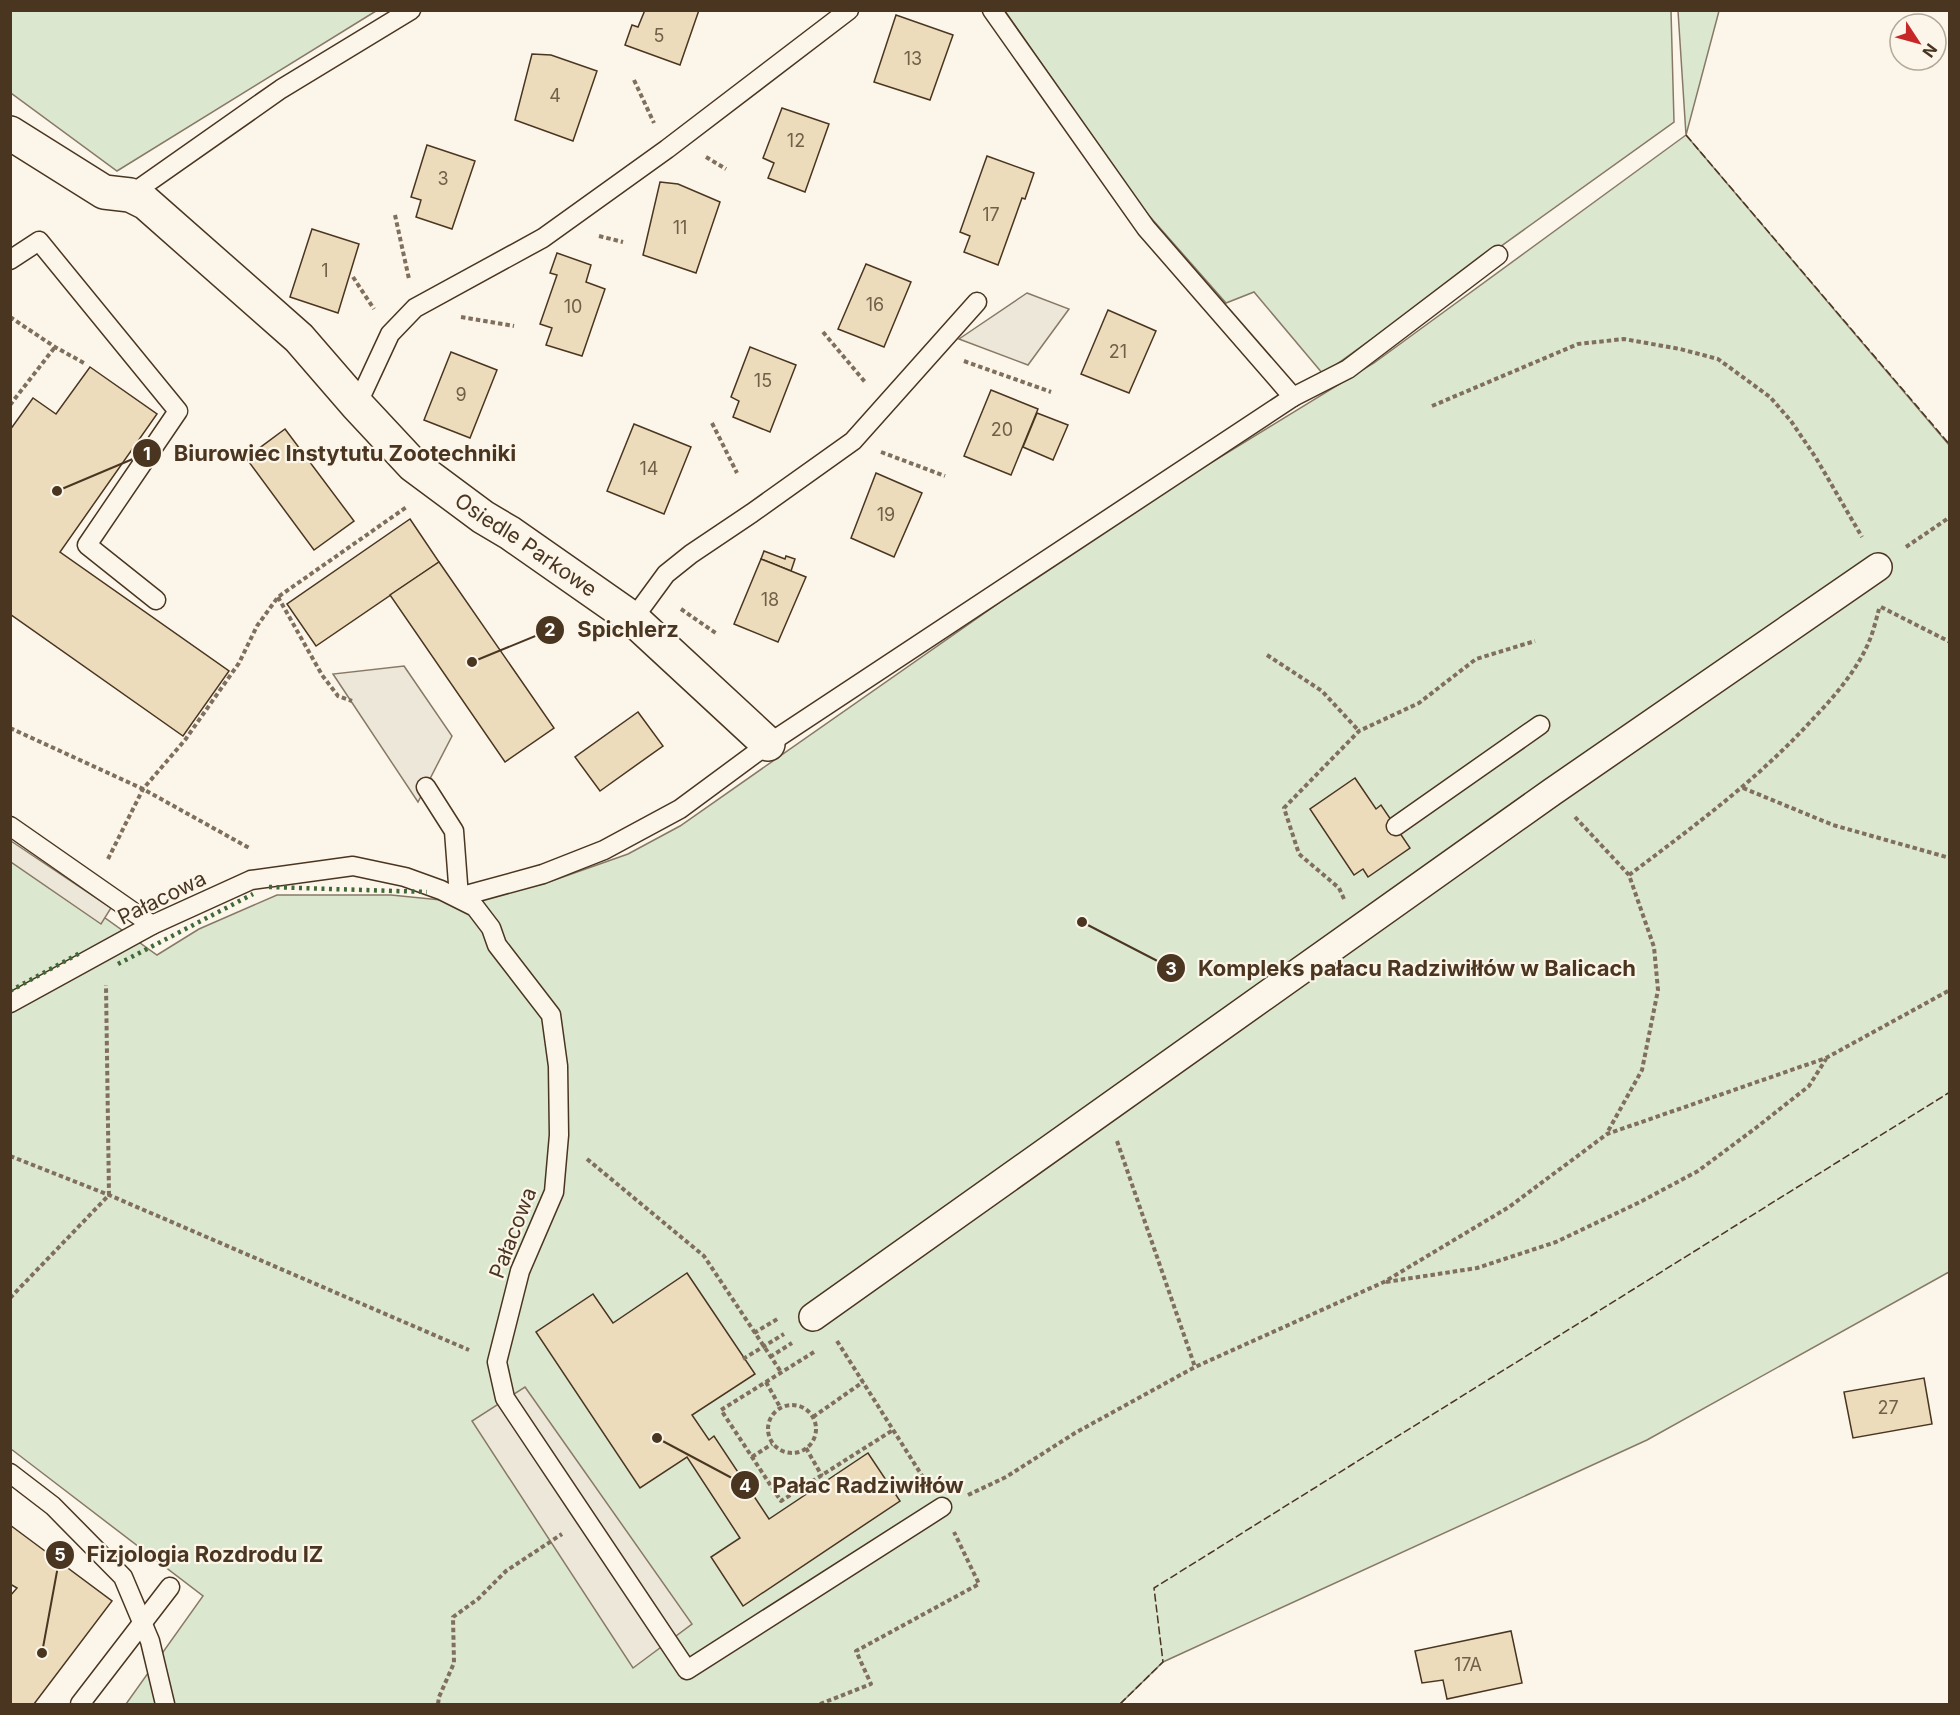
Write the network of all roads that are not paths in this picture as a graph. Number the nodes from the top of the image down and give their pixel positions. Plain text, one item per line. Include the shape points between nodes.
1 (411, 10) edge
2 (849, 10) edge
3 (992, 10) edge
4 (10, 133) edge
5 (130, 195) junction
6 (1498, 255) dead end
7 (10, 260) edge
8 (977, 302) dead end
9 (1293, 397) junction
10 (357, 405) junction
11 (1878, 567) road end
12 (156, 600) dead end
13 (633, 619) junction
14 (1540, 725) dead end
15 (768, 744) junction
16 (426, 787) dead end
17 (10, 826) edge
18 (1396, 826) dead end
19 (459, 897) junction
20 (152, 925) junction
21 (10, 1003) edge
22 (813, 1317) dead end
23 (10, 1473) edge
24 (942, 1507) road end
25 (171, 1587) dead end
26 (142, 1623) junction
27 (80, 1704) edge
28 (165, 1704) edge

1 - 5 lane via 281,89
2 - 10 lane via 543,238 416,308 390,334
3 - 9 lane via 1146,228
4 - 5 street via 104,192
5 - 10 street, Osiedle Parkowe via 146,203 299,338
6 - 9 lane via 1348,369
7 - 12 lane via 39,241 178,411 87,545
8 - 13 lane via 853,441 666,574
9 - 15 lane
10 - 13 street, Osiedle Parkowe via 413,465 438,485
11 - 22 street via 1552,792
13 - 15 street, Osiedle Parkowe
14 - 18 lane
15 - 19 lane via 680,809 604,850 543,874
16 - 19 lane via 454,831
17 - 20 lane
19 - 20 lane, Pałacowa via 405,877 353,866 251,880
19 - 24 lane, Pałacowa via 475,907 491,928 497,945 551,1015 558,1066 559,1135 554,1192 520,1271 497,1362 505,1398 687,1671
20 - 21 lane, Pałacowa
23 - 26 lane via 52,1506 123,1577
25 - 26 lane
26 - 27 lane
26 - 28 lane

